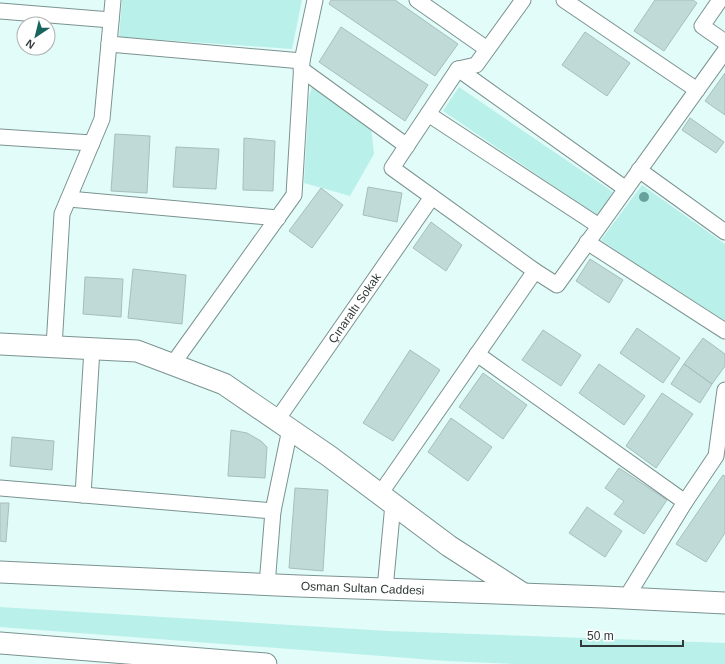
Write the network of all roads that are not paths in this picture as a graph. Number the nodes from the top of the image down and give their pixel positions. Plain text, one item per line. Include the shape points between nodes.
1 (113, 0) edge
2 (315, 0) edge
3 (523, 0) edge
4 (720, 0) edge
5 (420, 1) edge
6 (567, 1) edge
7 (0, 11) edge
8 (111, 20) junction
9 (725, 42) edge
10 (108, 44) junction
11 (487, 49) junction
12 (725, 51) edge
13 (302, 65) junction
14 (458, 69) junction
15 (697, 90) junction
16 (428, 114) junction
17 (0, 137) edge
18 (92, 143) junction
19 (407, 146) junction
20 (639, 170) junction
21 (626, 189) junction
22 (432, 197) junction
23 (69, 199) junction
24 (278, 218) junction
25 (599, 226) junction
26 (725, 232) edge
27 (588, 242) junction
28 (534, 271) junction
29 (725, 331) edge
30 (0, 344) edge
31 (54, 347) junction
32 (92, 349) junction
33 (477, 354) junction
34 (172, 364) junction
35 (725, 390) edge
36 (283, 425) junction
37 (721, 459) edge
38 (0, 488) edge
39 (83, 495) junction
40 (386, 499) junction
41 (685, 502) junction
42 (273, 511) junction
43 (0, 572) edge
44 (267, 585) junction
45 (385, 589) junction
46 (522, 594) junction
47 (626, 598) junction
48 (725, 603) edge
49 (0, 643) edge
50 (266, 664) edge

1 - 8 street
2 - 13 street
3 - 11 street
4 - 9 street via 702,26
5 - 11 street
6 - 15 street
7 - 8 street
8 - 10 street
10 - 13 street
10 - 18 street via 102,119
11 - 14 street via 476,65
12 - 15 street
13 - 19 street
13 - 24 street via 294,195
14 - 16 street
14 - 21 street
15 - 20 street
16 - 19 street
16 - 25 street
17 - 18 street
18 - 23 street
19 - 22 street via 392,168
20 - 21 street
20 - 26 street
21 - 25 street
22 - 28 street
22 - 36 street, Çınaraltı Sokak
23 - 24 street
23 - 31 street via 62,214
24 - 34 street
25 - 27 street
27 - 28 street via 557,285
27 - 29 street
28 - 33 street
30 - 31 street
31 - 32 street
32 - 34 street via 137,351
32 - 39 street
33 - 40 street
33 - 41 street
34 - 36 street via 224,384
35 - 37 street
36 - 40 street
36 - 42 street
37 - 41 street
38 - 39 street
39 - 42 street
40 - 45 street
40 - 46 street via 449,546
41 - 47 street
42 - 44 street
43 - 44 street, Osman Sultan Caddesi
44 - 45 street, Osman Sultan Caddesi
45 - 46 street, Osman Sultan Caddesi
46 - 47 street, Osman Sultan Caddesi
47 - 48 street, Osman Sultan Caddesi
49 - 50 street

